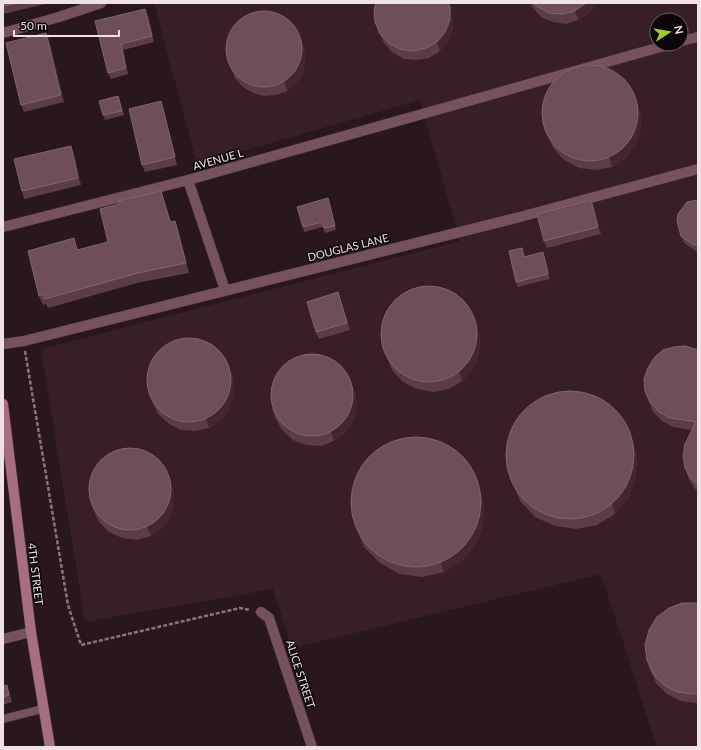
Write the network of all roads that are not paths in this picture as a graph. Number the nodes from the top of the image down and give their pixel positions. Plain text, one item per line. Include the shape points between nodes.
1 (101, 3) edge
2 (3, 33) edge
3 (649, 50) edge
4 (698, 169) edge
5 (188, 180) junction
6 (3, 227) edge
7 (225, 290) junction
8 (3, 344) edge
9 (3, 404) edge
10 (5, 442) edge
11 (261, 612) road end
12 (31, 632) junction
13 (3, 639) edge
14 (42, 709) junction
15 (3, 719) edge
16 (50, 747) edge
17 (312, 747) edge

1 - 2 street
3 - 5 street, AVENUE L
4 - 7 street, DOUGLAS LANE via 520,217
5 - 6 street, AVENUE L
5 - 7 street
7 - 8 street, DOUGLAS LANE via 24,341
9 - 10 main road, 4TH STREET
10 - 12 main road, 4TH STREET
11 - 17 street, ALICE STREET via 270,618
12 - 13 street
12 - 14 main road, 4TH STREET
14 - 15 lane
14 - 16 main road, 4TH STREET

